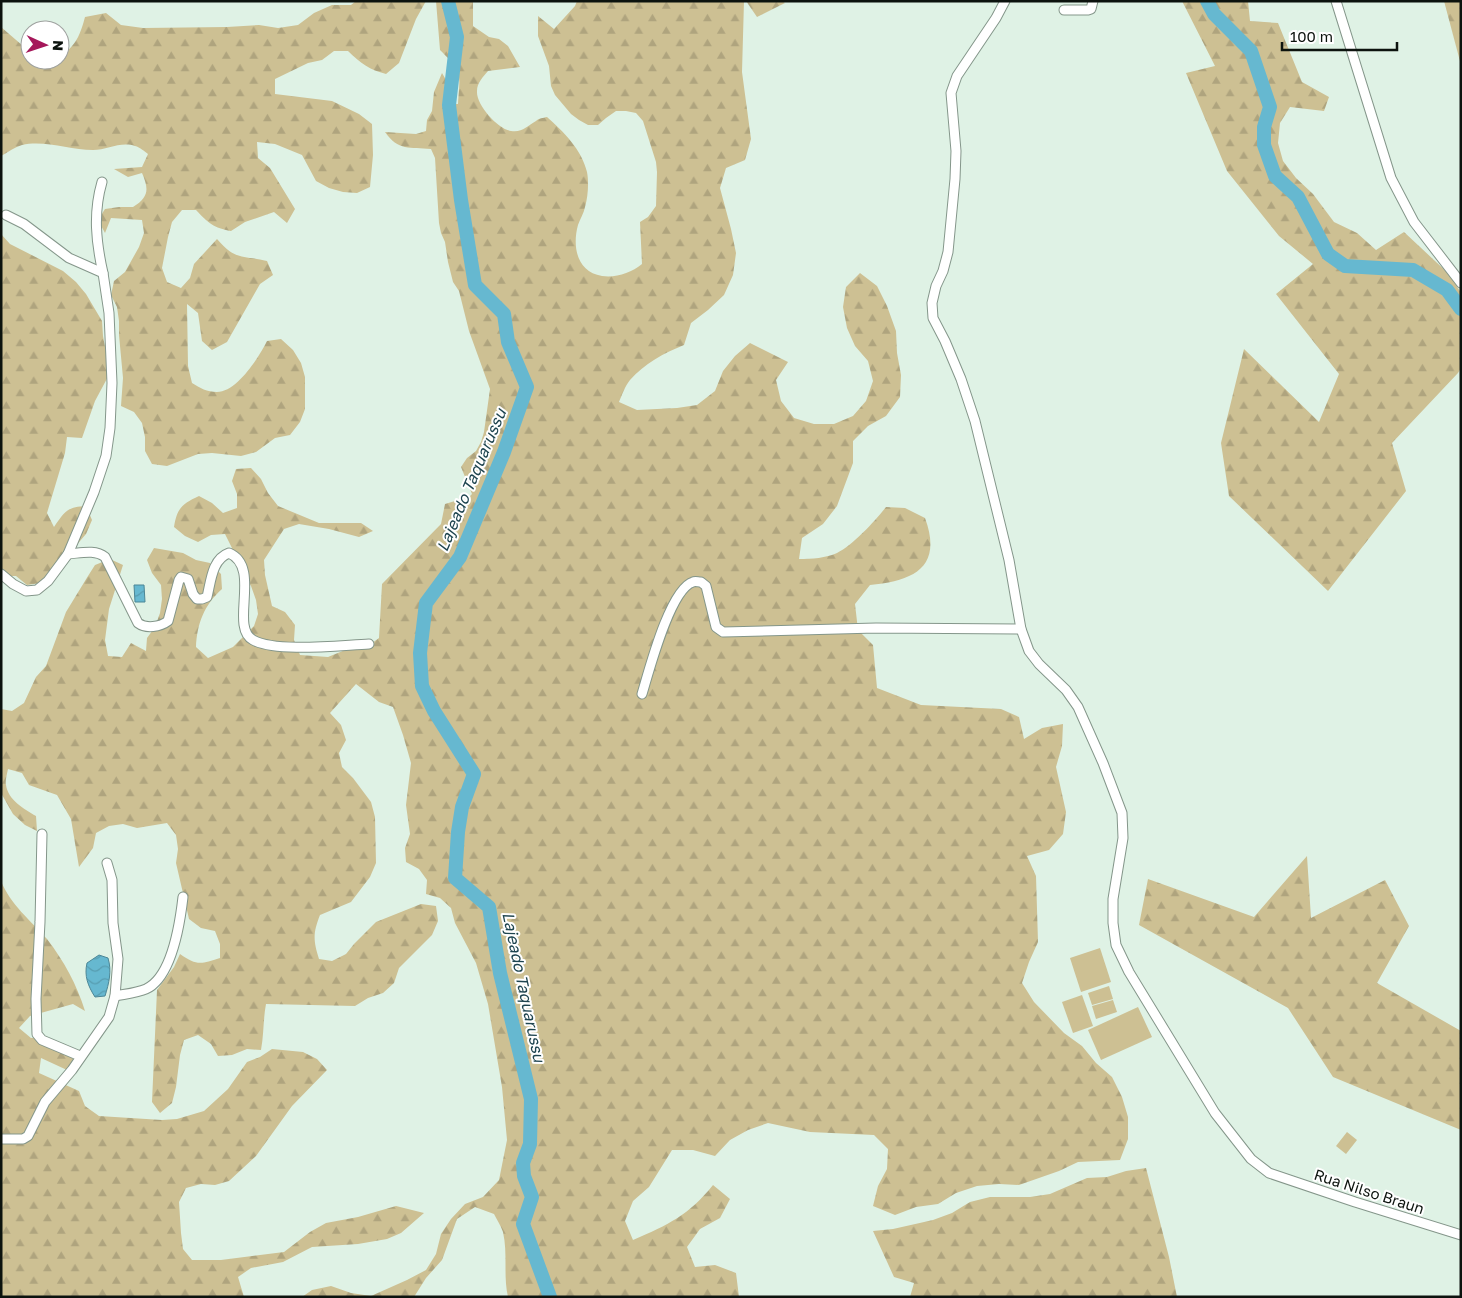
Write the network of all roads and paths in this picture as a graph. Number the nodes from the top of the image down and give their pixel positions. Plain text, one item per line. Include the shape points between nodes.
1 (1005, 1) edge
2 (1093, 1) edge
3 (1336, 1) edge
4 (1064, 10) dead end
5 (102, 182) dead end
6 (6, 215) dead end
7 (103, 273) junction
8 (1461, 283) edge
9 (68, 554) junction
10 (1, 574) edge
11 (1021, 629) junction
12 (369, 644) dead end
13 (642, 694) dead end
14 (42, 834) dead end
15 (107, 863) dead end
16 (183, 897) dead end
17 (115, 996) junction
18 (80, 1056) junction
19 (1, 1139) edge
20 (1461, 1235) edge

1 - 11 street, Rua Nilso Braun via 957,76 951,93 956,151 953,213 948,252 932,304 933,318 962,379 975,421 1009,560
2 - 4 street via 1088,10
3 - 8 street via 1391,178 1414,222
5 - 7 street via 97,200 96,234
6 - 7 street via 24,224 69,258
7 - 9 street via 110,313 110,428 106,456
9 - 10 street via 37,590 26,591
9 - 12 street via 93,552 105,557 142,626 168,621 181,577 188,579 197,599 206,597 216,562 229,553 241,566 245,584 244,626 254,641 281,647
11 - 13 street via 723,632 716,627 706,586 692,582 669,611
11 - 20 street, Rua Nilso Braun via 1029,651 1078,707 1122,812 1123,838 1113,899 1116,945 1214,1113 1251,1160 1269,1173
14 - 18 street via 37,1034 42,1040
15 - 17 street via 113,889 118,959
16 - 17 street via 179,926 159,980 146,989
17 - 18 street via 109,1016
18 - 19 street via 45,1102 28,1136

